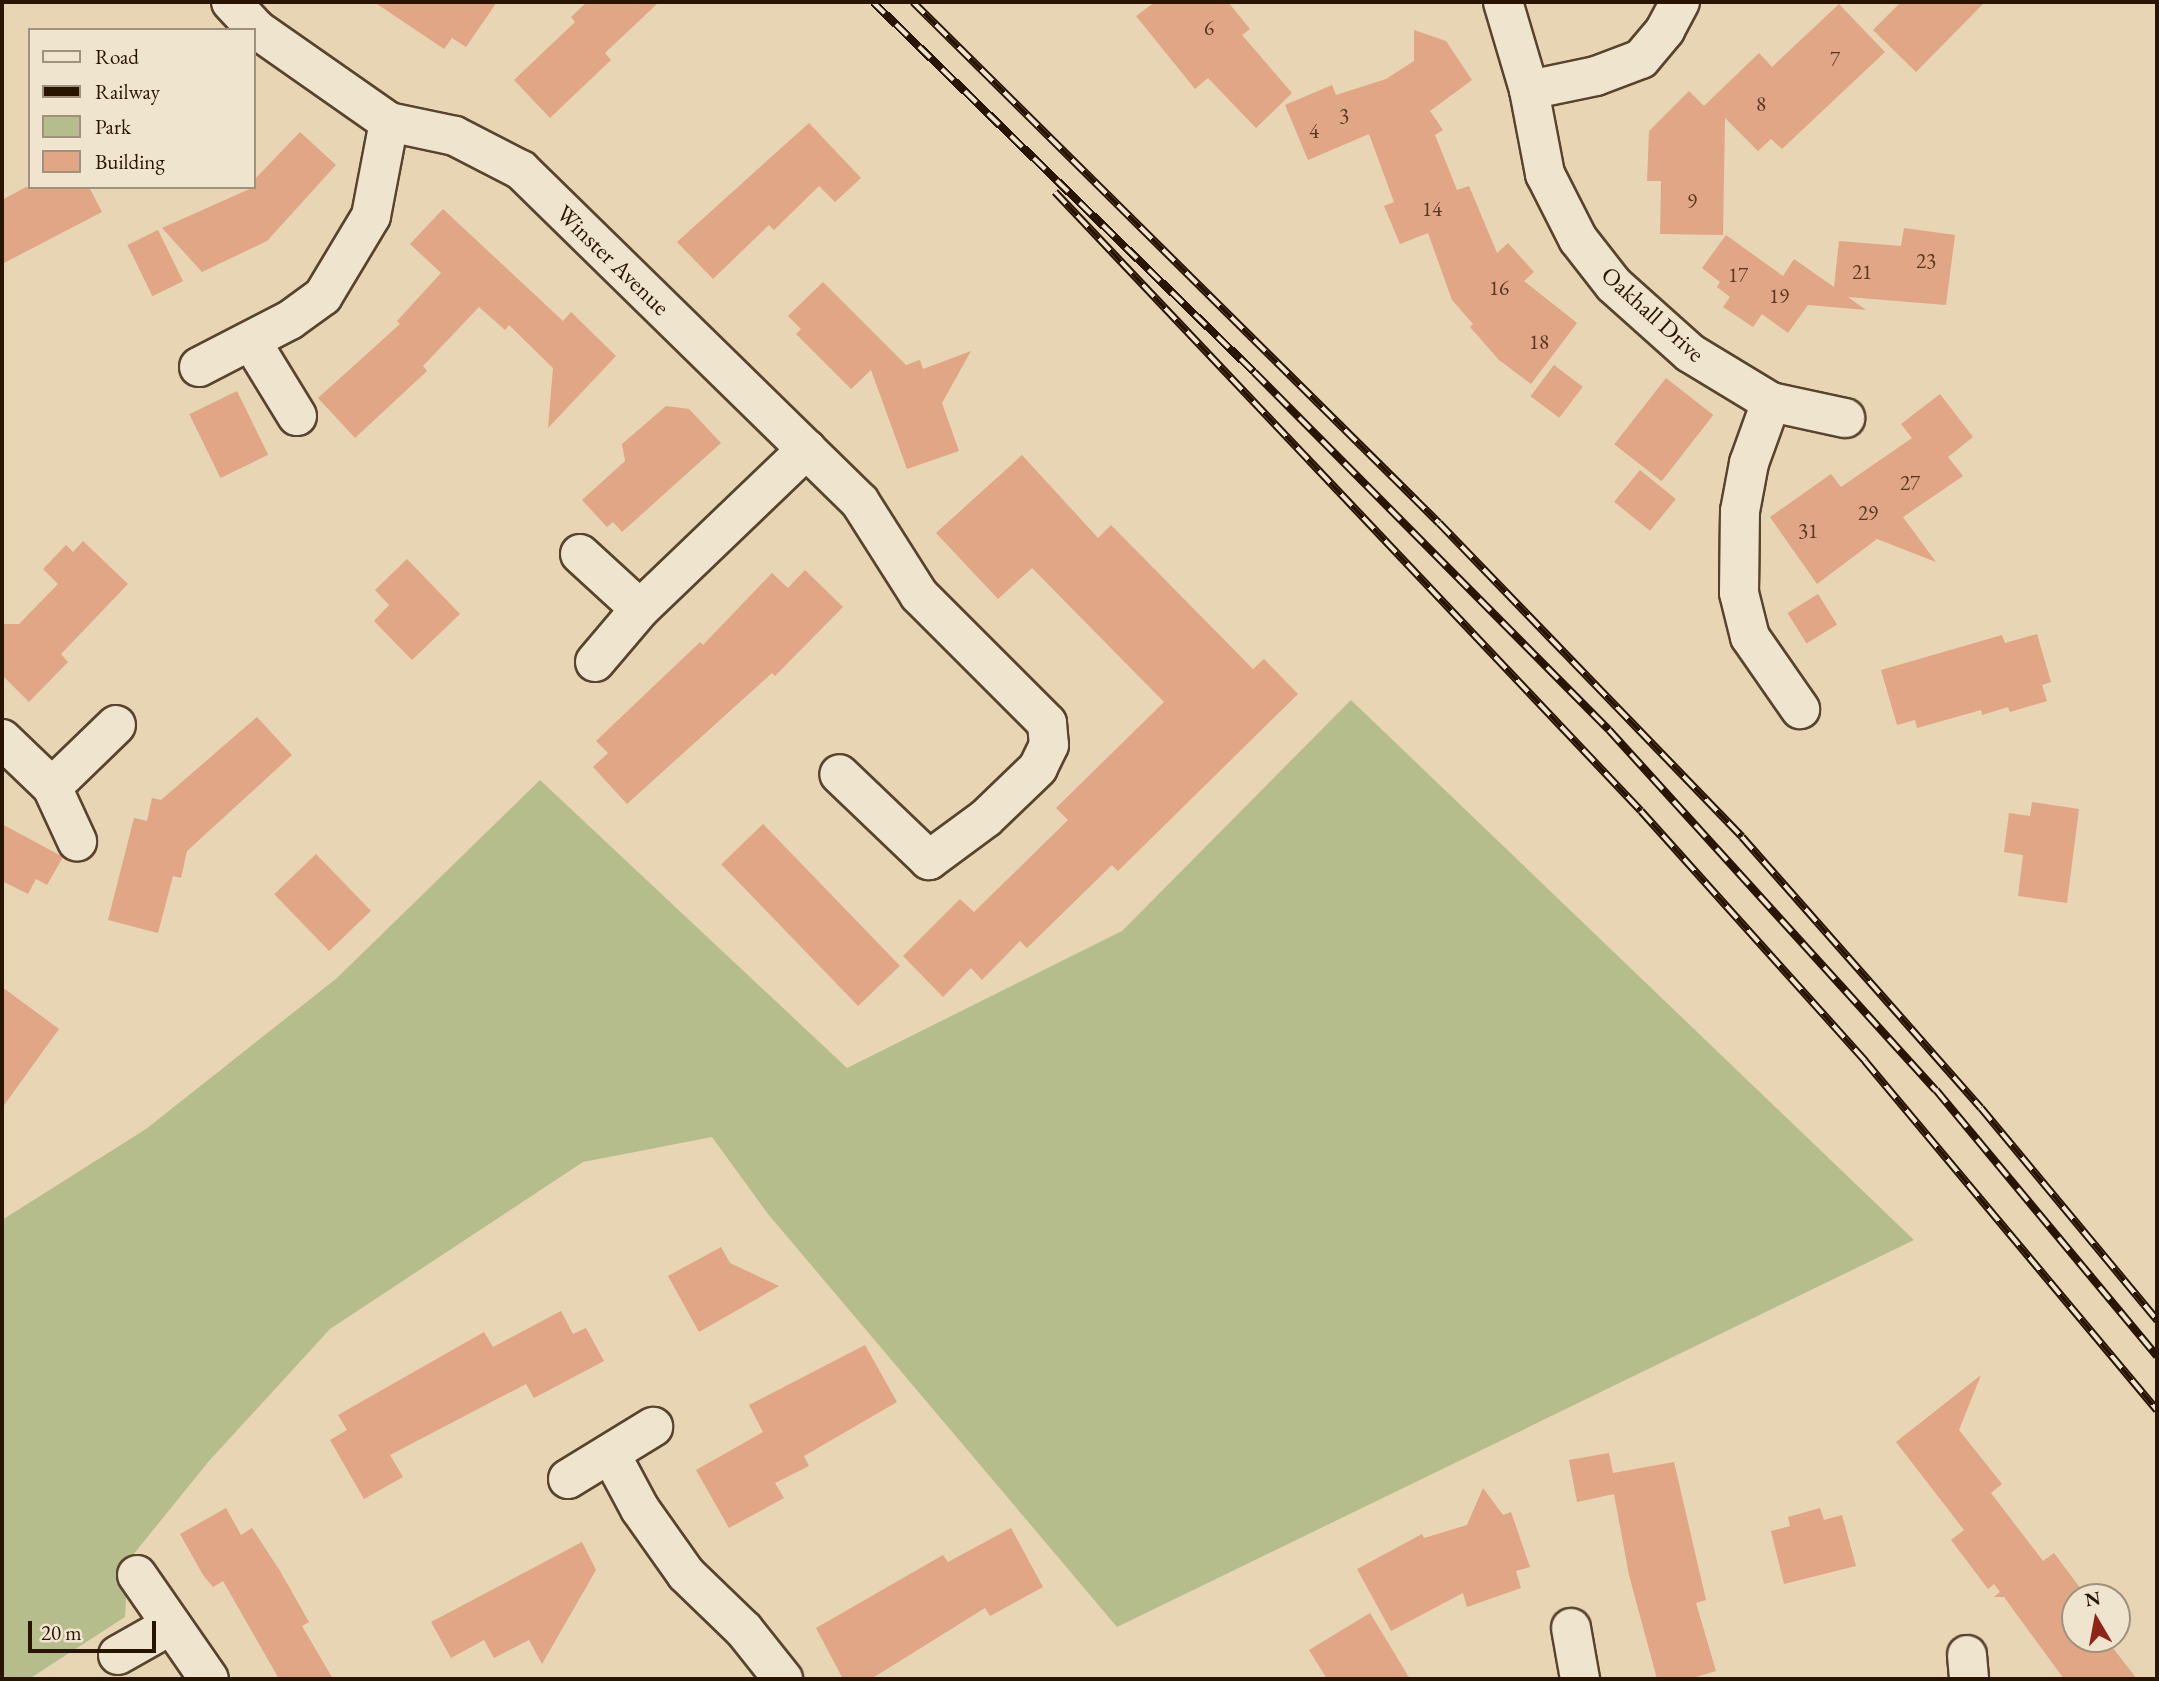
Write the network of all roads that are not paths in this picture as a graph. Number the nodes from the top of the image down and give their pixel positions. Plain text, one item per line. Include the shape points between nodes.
1 (232, 2) edge
2 (1503, 2) edge
3 (1680, 2) edge
4 (255, 28) edge
5 (256, 29) edge
6 (1529, 90) junction
7 (389, 122) junction
8 (251, 341) junction
9 (199, 368) dead end
10 (1771, 402) junction
11 (297, 416) dead end
12 (1845, 418) dead end
13 (807, 449) junction
14 (580, 555) dead end
15 (640, 609) junction
16 (594, 662) dead end
17 (1800, 709) dead end
18 (116, 725) dead end
19 (2, 739) edge
20 (839, 774) dead end
21 (52, 787) junction
22 (77, 841) dead end
23 (653, 1427) dead end
24 (611, 1455) junction
25 (568, 1479) dead end
26 (137, 1575) dead end
27 (171, 1625) junction
28 (1571, 1628) dead end
29 (118, 1656) dead end
30 (209, 1679) edge
31 (783, 1679) edge
32 (1580, 1679) edge

1 - 4 street, Winster Avenue
2 - 6 street, Oakhall Drive
3 - 6 street via 1641,59 1597,76
5 - 7 street, Winster Avenue
6 - 10 street, Oakhall Drive via 1545,174 1578,239 1607,276 1690,353
7 - 8 street via 371,216 343,268 323,296
7 - 13 street, Winster Avenue via 455,136 521,170
8 - 9 street
8 - 11 street
10 - 12 street, Oakhall Drive
10 - 17 street via 1749,463 1740,512 1739,593 1750,637
13 - 15 street
13 - 20 street, Winster Avenue via 860,502 919,595 1048,723 1049,745 1038,768 986,818 929,860
14 - 15 street
15 - 16 street
18 - 21 street
19 - 21 street
21 - 22 street
23 - 24 street
24 - 25 street
24 - 31 street via 640,1509 686,1574 744,1630
26 - 27 street
27 - 29 street
27 - 30 street
28 - 32 street

